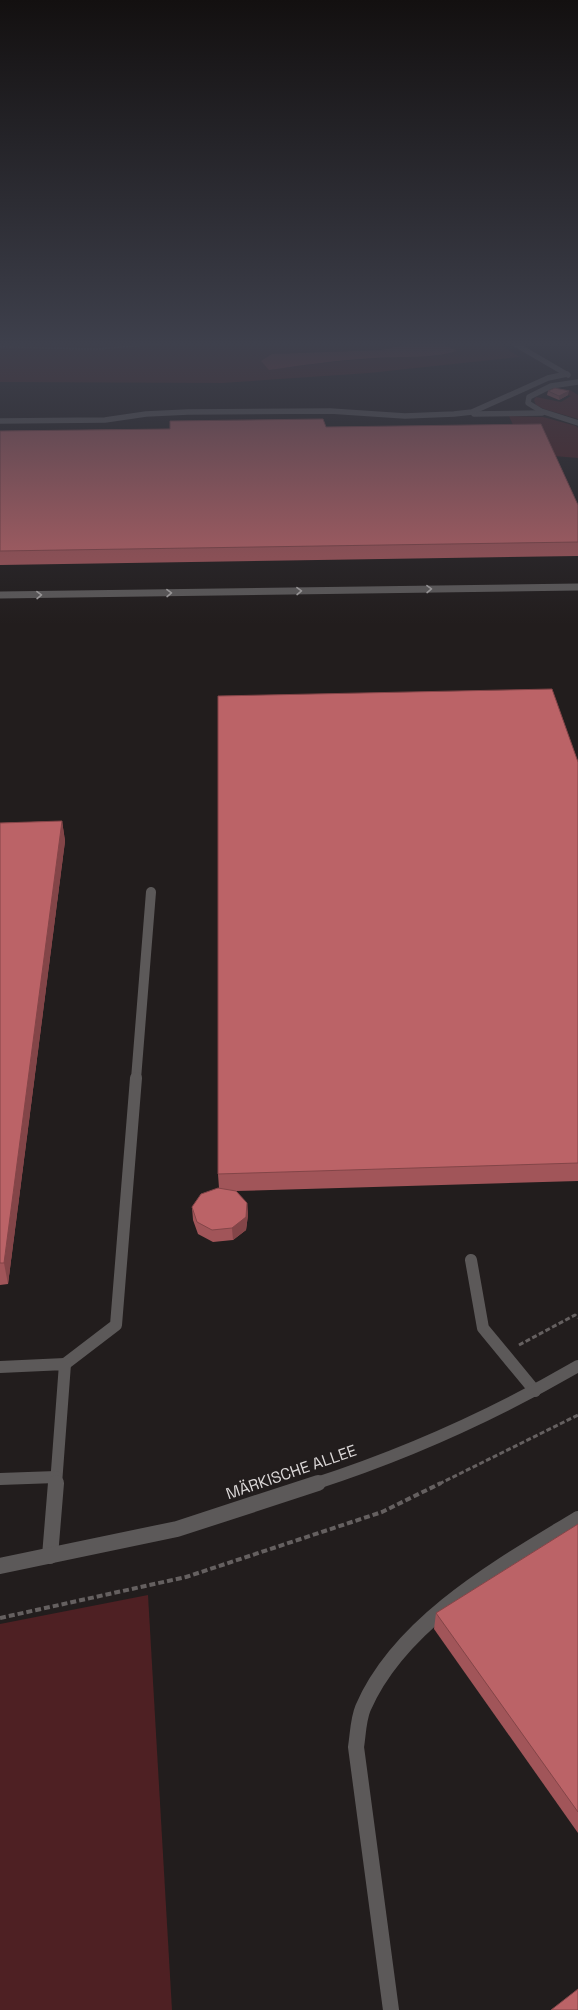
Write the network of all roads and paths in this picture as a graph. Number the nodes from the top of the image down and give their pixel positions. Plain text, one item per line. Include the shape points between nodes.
1 (578, 586) edge
2 (0, 595) edge
3 (151, 892) dead end
4 (471, 1260) dead end
5 (578, 1318) edge
6 (504, 1353) junction
7 (65, 1364) junction
8 (578, 1366) edge
9 (0, 1367) edge
10 (535, 1391) junction
11 (578, 1415) edge
12 (56, 1477) junction
13 (0, 1479) edge
14 (578, 1519) edge
15 (50, 1556) junction
16 (0, 1566) edge
17 (0, 1618) edge
18 (391, 2010) edge

2 -> 1 street
3 - 7 street via 116,1325
4 - 6 street via 483,1328
5 - 6 path via 575,1314
6 - 10 street
7 - 9 street
7 - 12 street
8 - 10 street, MÄRKISCHE ALLEE
10 - 15 street, MÄRKISCHE ALLEE via 387,1458 342,1475 177,1529
11 - 17 path via 382,1512 186,1577
12 - 13 street
12 - 15 street
14 - 18 street via 511,1560 439,1610 376,1681 362,1710 356,1747
15 - 16 street, MÄRKISCHE ALLEE

